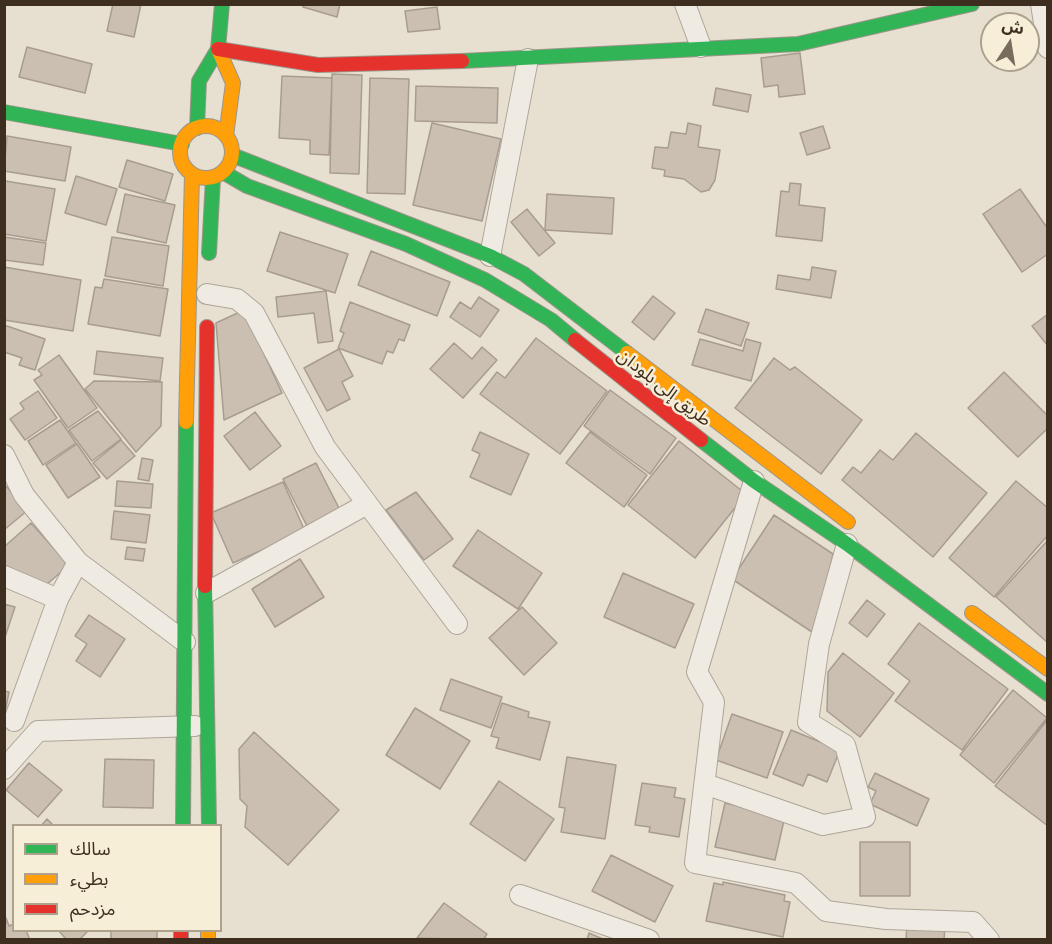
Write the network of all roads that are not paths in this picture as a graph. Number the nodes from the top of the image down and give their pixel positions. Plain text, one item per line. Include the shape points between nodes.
1 (222, 4) edge
2 (686, 4) edge
3 (972, 4) edge
4 (1041, 4) edge
5 (701, 47) junction
6 (1047, 48) edge
7 (218, 49) junction
8 (528, 59) junction
9 (4, 112) edge
10 (197, 128) junction
11 (226, 136) junction
12 (182, 144) junction
13 (232, 154) junction
14 (192, 174) junction
15 (218, 175) junction
16 (490, 256) junction
17 (208, 294) junction
18 (4, 455) edge
19 (754, 481) junction
20 (368, 504) junction
21 (851, 536) junction
22 (78, 562) junction
23 (4, 576) edge
24 (206, 593) junction
25 (58, 599) junction
26 (959, 603) dead end
27 (457, 624) dead end
28 (185, 642) junction
29 (1047, 669) edge
30 (1047, 694) edge
31 (9, 719) edge
32 (184, 726) junction
33 (207, 726) junction
34 (38, 731) junction
35 (4, 769) edge
36 (705, 784) junction
37 (183, 824) edge
38 (209, 824) edge
39 (520, 895) dead end
40 (650, 939) edge
41 (989, 939) edge

1 - 7 main road
2 - 5 street
3 - 5 main road via 798,44
4 - 6 street
5 - 8 main road
7 - 8 main road via 318,65
7 - 10 main road via 199,81
7 - 11 main road via 233,83
8 - 16 street
9 - 12 main road
10 - 11 main road via 212,127
10 - 12 main road
11 - 13 main road
12 - 14 main road via 181,159
13 - 15 main road
13 - 16 main road
14 - 15 main road via 202,178
14 - 28 main road
15 - 17 main road
15 - 19 main road, طريق إلى بلودان via 406,244 485,280 551,320
16 - 21 main road via 533,281
17 - 20 street via 237,299 254,313 325,447
17 - 24 main road
18 - 22 street via 24,495
19 - 21 main road, طريق إلى بلودان
19 - 36 street via 697,672 714,702
20 - 24 street
20 - 27 street
21 - 30 main road, طريق إلى بلودان
21 - 36 street via 819,644 808,722 845,745 865,817 823,825
22 - 25 street
22 - 28 street
23 - 25 street
24 - 33 main road
25 - 31 street
26 - 29 main road
28 - 32 main road
31 - 34 street
32 - 33 street
32 - 34 street
32 - 37 main road
33 - 38 main road
34 - 35 street
36 - 41 street via 695,863 796,883 826,911 886,919 973,922
39 - 40 street

